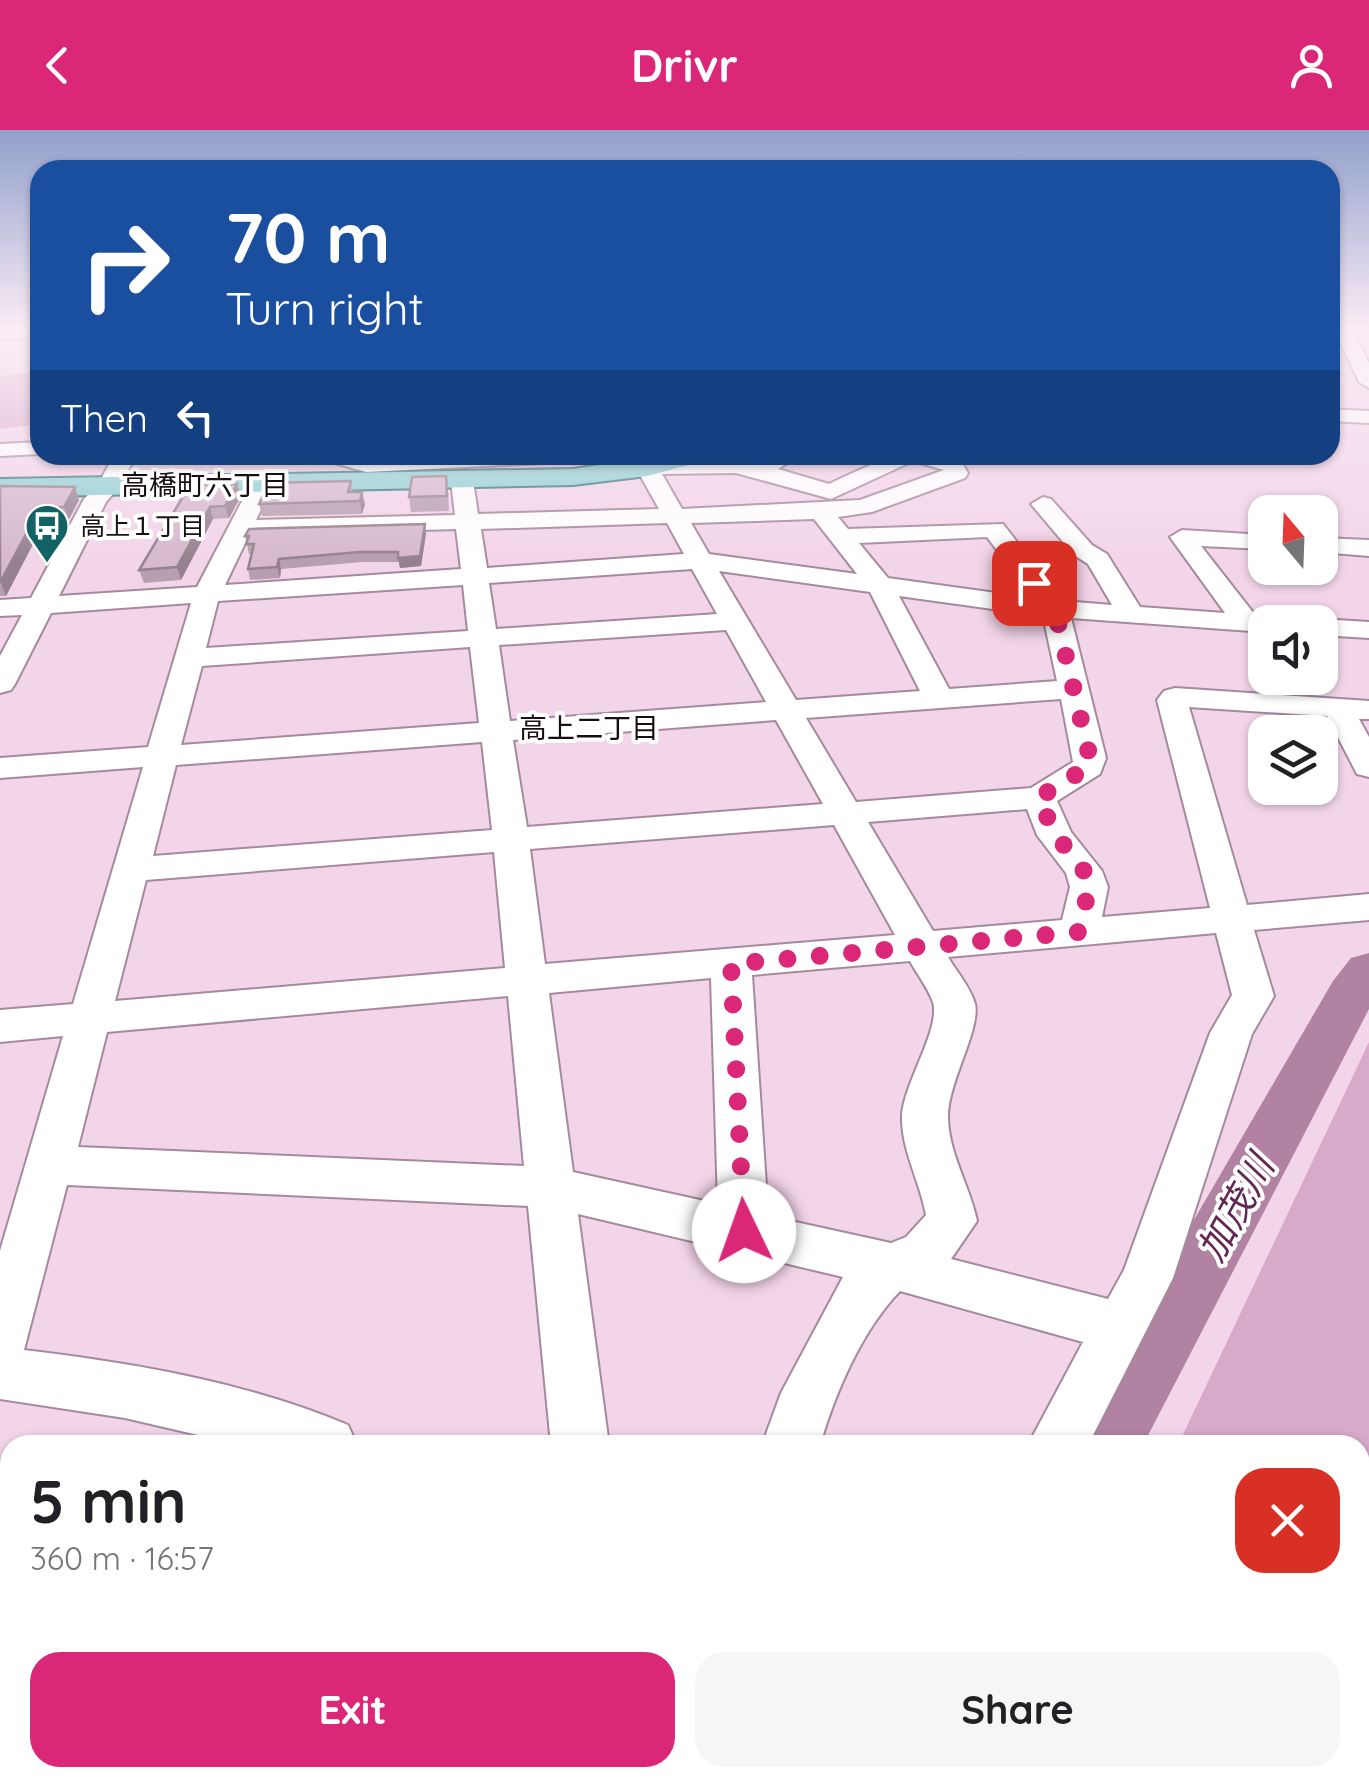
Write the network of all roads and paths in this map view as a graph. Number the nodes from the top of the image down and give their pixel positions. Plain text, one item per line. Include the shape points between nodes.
1 (1340, 415) edge
2 (1369, 416) edge
3 (30, 448) edge
4 (0, 450) edge
5 (103, 465) edge
6 (117, 465) edge
7 (658, 465) edge
8 (768, 465) edge
9 (890, 465) edge
10 (948, 465) edge
11 (647, 468) junction
12 (758, 470) junction
13 (462, 481) junction
14 (262, 484) junction
15 (0, 488) edge
16 (98, 490) junction
17 (976, 502) dead end
18 (1044, 504) dead end
19 (821, 512) junction
20 (674, 517) junction
21 (468, 521) junction
22 (240, 528) junction
23 (994, 529) junction
24 (842, 537) junction
25 (1248, 541) edge
26 (1338, 547) edge
27 (1369, 548) edge
28 (700, 561) junction
29 (473, 577) junction
30 (881, 587) junction
31 (207, 594) junction
32 (40, 605) junction
33 (0, 608) edge
34 (1055, 610) junction
35 (1248, 614) edge
36 (1132, 616) junction
37 (733, 621) junction
38 (1248, 623) edge
39 (1338, 628) edge
40 (1369, 630) edge
41 (482, 640) junction
42 (191, 658) junction
43 (0, 684) edge
44 (1072, 689) junction
45 (938, 697) junction
46 (1354, 709) edge
47 (784, 710) junction
48 (495, 732) junction
49 (160, 759) junction
50 (1369, 767) edge
51 (0, 768) edge
52 (1038, 798) junction
53 (847, 816) junction
54 (511, 840) junction
55 (129, 870) junction
56 (1369, 907) edge
57 (1232, 920) junction
58 (1079, 932) junction
59 (920, 946) junction
60 (731, 964) junction
61 (525, 979) junction
62 (88, 1018) junction
63 (0, 1026) edge
64 (49, 1165) junction
65 (550, 1187) junction
66 (744, 1231) junction
67 (891, 1266) junction
68 (1120, 1327) junction
69 (0, 1342) edge
70 (0, 1373) edge
71 (302, 1435) edge
72 (579, 1435) edge
73 (793, 1435) edge
74 (1062, 1435) edge

1 - 2 street
3 - 4 street
5 - 16 street
6 - 16 street
7 - 11 main road
8 - 12 street
9 - 12 street via 831,492
10 - 19 street via 957,472 864,507
11 - 12 street
11 - 13 main road
11 - 20 street
13 - 14 main road
13 - 21 street
14 - 16 main road
14 - 22 street
15 - 16 main road
16 - 32 street
17 - 23 street
18 - 36 street via 1082,550 1098,559
19 - 20 street
19 - 24 street
20 - 21 street
20 - 28 street
21 - 22 street
21 - 29 street
22 - 31 street
23 - 24 street
23 - 34 street
24 - 30 street
25 - 35 street via 1182,538
26 - 27 street
28 - 29 street
28 - 30 street
28 - 37 street
29 - 31 street
29 - 41 street
30 - 34 street
30 - 45 street
31 - 32 street
31 - 42 street
32 - 33 street
32 - 43 street
34 - 36 street
34 - 44 street
36 - 38 street
37 - 41 street
37 - 47 street
39 - 40 street
41 - 42 street
41 - 48 street
42 - 49 street
44 - 45 street
44 - 52 street via 1088,767
45 - 47 street
46 - 50 street
46 - 57 street via 1172,700
47 - 48 street
47 - 53 street
48 - 49 street
48 - 54 street
49 - 51 street
49 - 55 street
52 - 53 street
52 - 58 street via 1089,887
53 - 54 street
53 - 59 street
54 - 55 street
54 - 61 street
55 - 62 street
56 - 57 street
57 - 58 street
57 - 68 street via 1252,996 1231,1033 1147,1278
58 - 59 street
59 - 60 street
59 - 67 street via 954,1003 924,1115 952,1220 924,1253
60 - 61 street
60 - 66 street
61 - 62 street
61 - 65 street
62 - 63 street
62 - 64 street
64 - 65 street
64 - 69 street
65 - 66 street
65 - 72 street
66 - 67 street
67 - 68 street
67 - 73 street via 860,1296
68 - 74 street
70 - 71 street via 102,1385

